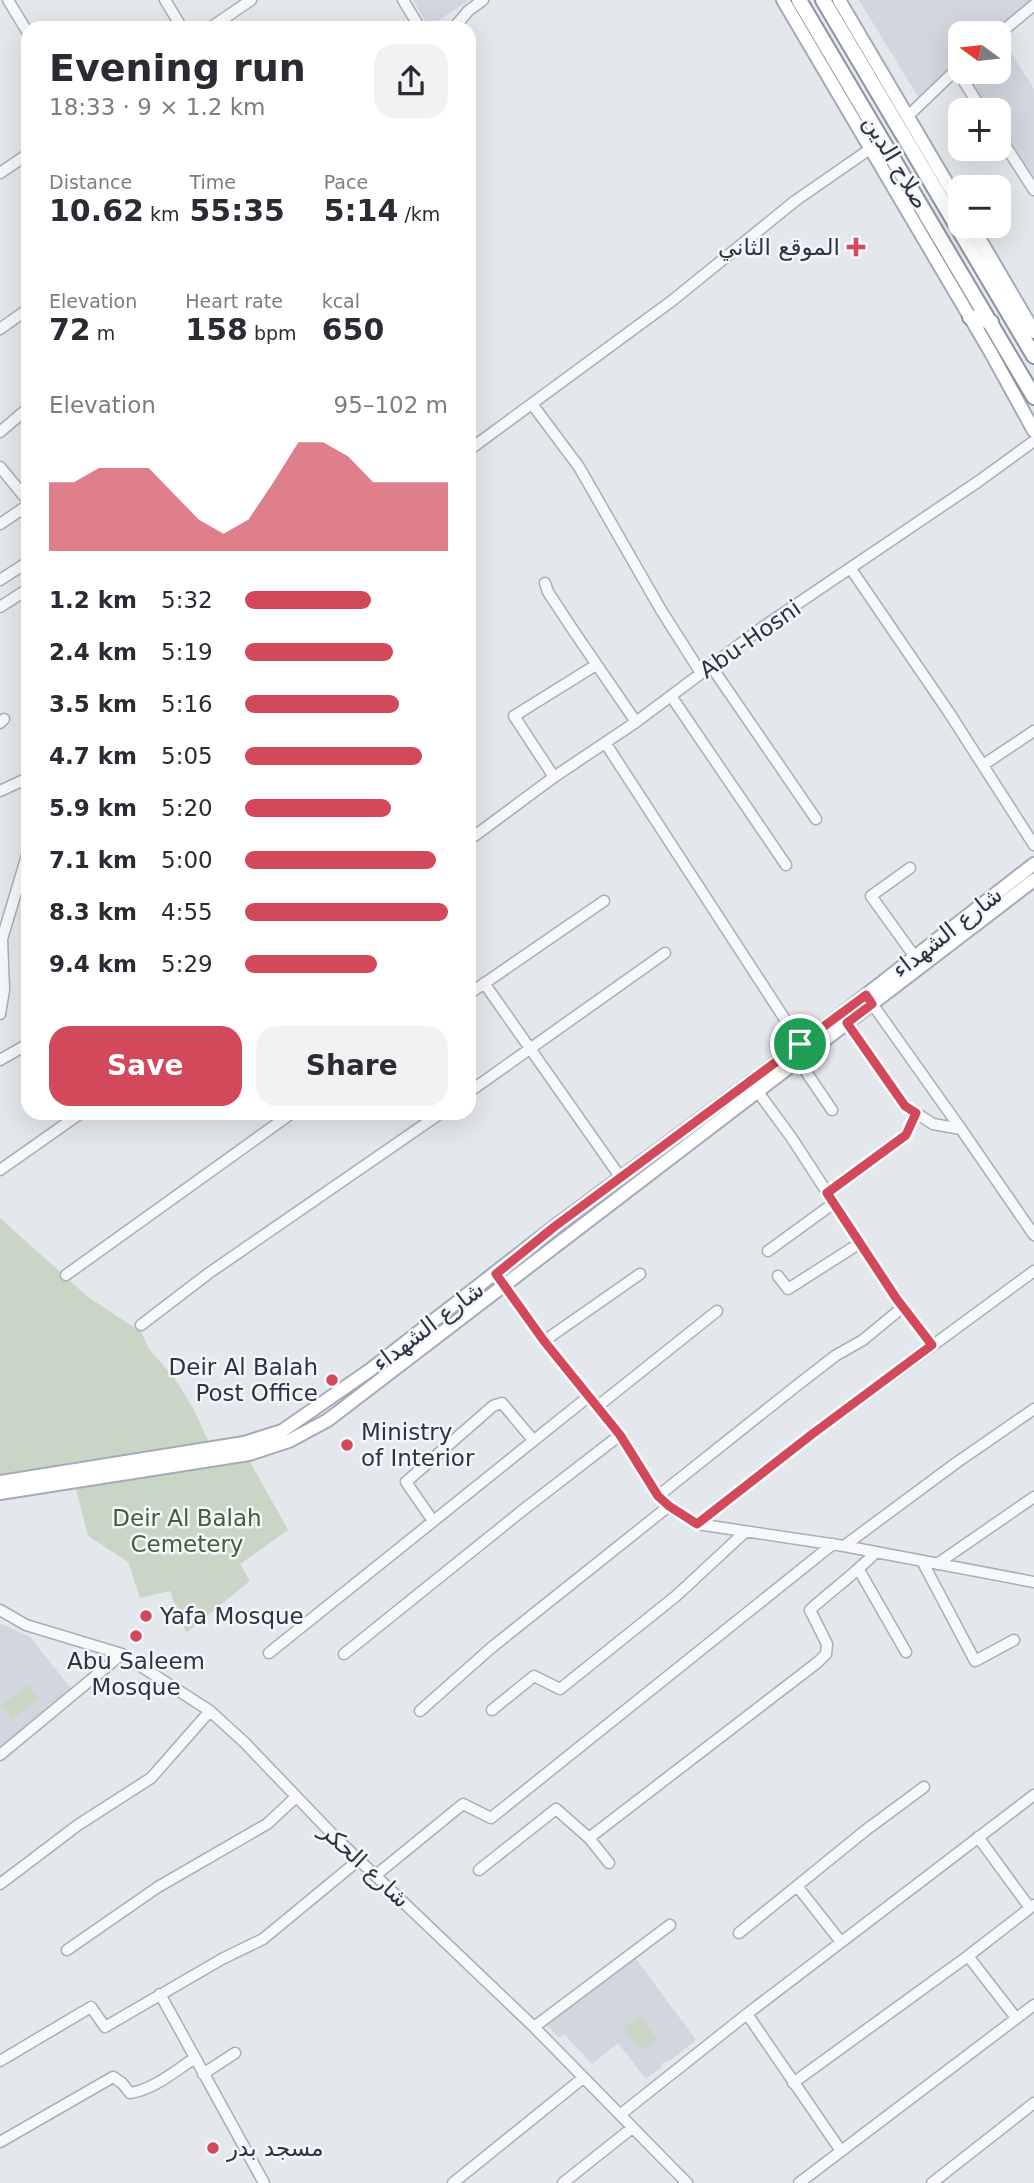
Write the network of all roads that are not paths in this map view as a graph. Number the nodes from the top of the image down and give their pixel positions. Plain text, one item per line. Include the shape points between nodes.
1 (8, 0) edge
2 (165, 0) edge
3 (250, 0) edge
4 (403, 0) edge
5 (484, 0) edge
6 (783, 0) edge
7 (799, 0) edge
8 (832, 2) edge
9 (1034, 5) edge
10 (21, 21) edge
11 (178, 21) edge
12 (220, 21) edge
13 (416, 21) edge
14 (460, 21) edge
15 (1012, 23) edge
16 (948, 77) edge
17 (908, 116) junction
18 (870, 149) junction
19 (1011, 155) edge
20 (21, 159) edge
21 (0, 173) edge
22 (948, 185) edge
23 (1034, 190) edge
24 (979, 238) edge
25 (21, 314) edge
26 (970, 317) junction
27 (991, 322) junction
28 (0, 329) edge
29 (1034, 332) edge
30 (1034, 356) edge
31 (1034, 397) edge
32 (532, 404) junction
33 (21, 414) edge
34 (1034, 431) edge
35 (0, 432) edge
36 (1034, 441) edge
37 (476, 445) edge
38 (0, 467) edge
39 (21, 494) edge
40 (21, 508) edge
41 (0, 524) edge
42 (21, 566) edge
43 (851, 569) junction
44 (0, 580) edge
45 (545, 583) dead end
46 (21, 594) edge
47 (0, 607) edge
48 (596, 665) junction
49 (711, 666) junction
50 (701, 673) junction
51 (671, 696) junction
52 (636, 722) junction
53 (1034, 731) edge
54 (606, 744) junction
55 (983, 765) junction
56 (554, 777) junction
57 (21, 781) edge
58 (0, 791) edge
59 (816, 819) dead end
60 (476, 834) edge
61 (1034, 845) edge
62 (1034, 864) edge
63 (786, 865) dead end
64 (910, 868) dead end
65 (21, 872) edge
66 (1034, 880) edge
67 (604, 901) dead end
68 (1, 939) edge
69 (665, 953) dead end
70 (915, 957) junction
71 (484, 984) junction
72 (476, 989) edge
73 (869, 1000) junction
74 (0, 1014) edge
75 (847, 1023) junction
76 (800, 1044) junction
77 (21, 1048) edge
78 (531, 1049) junction
79 (0, 1060) edge
80 (798, 1060) junction
81 (754, 1087) junction
82 (476, 1088) edge
83 (832, 1110) dead end
84 (916, 1113) junction
85 (71, 1120) edge
86 (282, 1120) edge
87 (431, 1120) edge
88 (961, 1129) junction
89 (0, 1170) edge
90 (621, 1178) junction
91 (827, 1193) junction
92 (834, 1203) junction
93 (1034, 1235) edge
94 (860, 1243) junction
95 (768, 1251) dead end
96 (1034, 1271) edge
97 (496, 1274) junction
98 (640, 1274) dead end
99 (66, 1275) dead end
100 (778, 1276) dead end
101 (505, 1286) junction
102 (903, 1307) junction
103 (717, 1311) dead end
104 (141, 1325) dead end
105 (544, 1341) junction
106 (932, 1345) junction
107 (588, 1397) junction
108 (598, 1406) junction
109 (1034, 1409) edge
110 (620, 1435) junction
111 (533, 1440) junction
112 (0, 1482) edge
113 (0, 1493) edge
114 (658, 1496) junction
115 (1034, 1497) edge
116 (669, 1506) junction
117 (433, 1521) junction
118 (697, 1524) junction
119 (745, 1532) junction
120 (839, 1545) junction
121 (876, 1552) junction
122 (922, 1561) junction
123 (937, 1564) junction
124 (859, 1570) junction
125 (1034, 1582) edge
126 (0, 1610) edge
127 (1014, 1640) dead end
128 (906, 1652) dead end
129 (269, 1653) dead end
130 (122, 1654) junction
131 (344, 1654) dead end
132 (492, 1710) dead end
133 (420, 1711) dead end
134 (210, 1712) junction
135 (0, 1755) edge
136 (925, 1787) dead end
137 (1034, 1795) edge
138 (295, 1798) junction
139 (978, 1837) junction
140 (590, 1838) junction
141 (360, 1859) junction
142 (609, 1863) dead end
143 (479, 1870) dead end
144 (376, 1875) junction
145 (0, 1884) edge
146 (797, 1886) junction
147 (1032, 1907) edge
148 (670, 1925) dead end
149 (739, 1933) dead end
150 (841, 1942) junction
151 (67, 1950) dead end
152 (968, 1956) junction
153 (160, 1994) junction
154 (1034, 2005) edge
155 (747, 2014) junction
156 (1016, 2018) junction
157 (534, 2027) junction
158 (235, 2053) dead end
159 (195, 2058) junction
160 (0, 2061) edge
161 (203, 2074) junction
162 (583, 2078) junction
163 (793, 2082) junction
164 (1034, 2103) edge
165 (621, 2114) junction
166 (632, 2128) junction
167 (0, 2142) edge
168 (841, 2151) junction
169 (264, 2183) edge
170 (453, 2183) edge
171 (563, 2183) edge
172 (687, 2183) edge
173 (799, 2183) edge
174 (932, 2183) edge

1 - 10 street
2 - 11 street
3 - 12 street
4 - 13 street
5 - 14 street
6 - 18 main road
7 - 27 highway, صلاح الدين
8 - 17 main road
8 - 30 highway, صلاح الدين
9 - 15 street
16 - 17 street
17 - 22 main road
18 - 26 main road
18 - 32 street via 795,201 673,300
19 - 23 street
20 - 21 street
24 - 29 main road
25 - 28 street
26 - 27 highway
26 - 34 main road
27 - 31 highway, صلاح الدين
32 - 37 street
32 - 50 street via 579,467
33 - 35 street
36 - 43 street, Abu-Hosni
38 - 39 street
40 - 41 street
42 - 44 street
43 - 49 street, Abu-Hosni
43 - 55 street
45 - 48 street
46 - 47 street
48 - 52 street
48 - 56 street via 514,716
49 - 50 street, Abu-Hosni
49 - 59 street
50 - 51 street, Abu-Hosni
51 - 52 street, Abu-Hosni
51 - 63 street
52 - 54 street, Abu-Hosni
53 - 55 street
54 - 56 street, Abu-Hosni
54 - 76 street
55 - 61 street
56 - 60 street, Abu-Hosni
57 - 58 street
62 - 70 main road, شارع الشهداء
64 - 70 street via 871,896
65 - 68 street
66 - 73 main road, شارع الشهداء
67 - 71 street
68 - 74 street via 4,990
69 - 78 street
70 - 73 main road, شارع الشهداء
71 - 72 street
71 - 78 street
73 - 75 main road, شارع الشهداء
73 - 76 main road, شارع الشهداء
73 - 88 street
75 - 80 main road, شارع الشهداء
75 - 84 street via 905,1106
76 - 81 main road, شارع الشهداء
77 - 79 street
78 - 82 street
78 - 90 street
80 - 81 main road, شارع الشهداء
80 - 83 street
81 - 90 main road, شارع الشهداء
81 - 91 street
81 - 101 main road, شارع الشهداء
84 - 88 street via 933,1124
84 - 91 street via 906,1135
85 - 89 street
86 - 99 street
87 - 104 street
88 - 93 street
90 - 97 main road, شارع الشهداء
91 - 92 street
92 - 94 street
92 - 95 street
94 - 100 street via 788,1289
94 - 102 street
96 - 106 street
97 - 101 street
97 - 112 main road, شارع الشهداء via 282,1431 244,1443
98 - 105 street
101 - 105 street
101 - 113 main road, شارع الشهداء via 328,1420 289,1441 229,1458
102 - 106 street
102 - 114 street
103 - 108 street
105 - 107 street
106 - 118 street
107 - 108 street
107 - 111 street
108 - 110 street
109 - 120 street
110 - 114 street
110 - 131 street
111 - 117 street
111 - 117 street via 502,1403 493,1406 406,1482
114 - 116 street
115 - 123 street
116 - 118 street
116 - 133 street via 491,1648
117 - 129 street
118 - 119 street
119 - 120 street
119 - 132 street via 676,1597 560,1689 534,1676
120 - 121 street
120 - 144 street via 491,1818 463,1804
121 - 122 street
121 - 124 street
122 - 123 street
122 - 127 street via 975,1661
123 - 125 street
124 - 128 street
124 - 140 street via 810,1610 827,1644 826,1654
126 - 130 street, شارع الحكر via 26,1625
130 - 134 street, شارع الحكر
130 - 135 street
134 - 138 street, شارع الحكر
134 - 145 street via 151,1778
136 - 146 street
137 - 139 street
138 - 141 street, شارع الحكر
138 - 151 street via 267,1824 158,1886
139 - 147 street
139 - 150 street
140 - 142 street
140 - 143 street via 556,1810
141 - 144 street, شارع الحكر
141 - 153 street via 263,1939
144 - 157 street, شارع الحكر
146 - 149 street
146 - 150 street
147 - 152 street
148 - 157 street
150 - 155 street
152 - 156 street
152 - 163 street
153 - 159 street
153 - 160 street via 105,2027 91,2007
154 - 156 street
155 - 163 street
155 - 165 street
156 - 168 street
157 - 162 street, شارع الحكر
158 - 161 street
159 - 161 street
159 - 167 street via 145,2090 130,2093 113,2077
161 - 169 street
162 - 165 street, شارع الحكر
162 - 170 street
163 - 168 street
164 - 174 street
165 - 166 street, شارع الحكر
166 - 171 street
166 - 172 street, شارع الحكر
168 - 173 street

